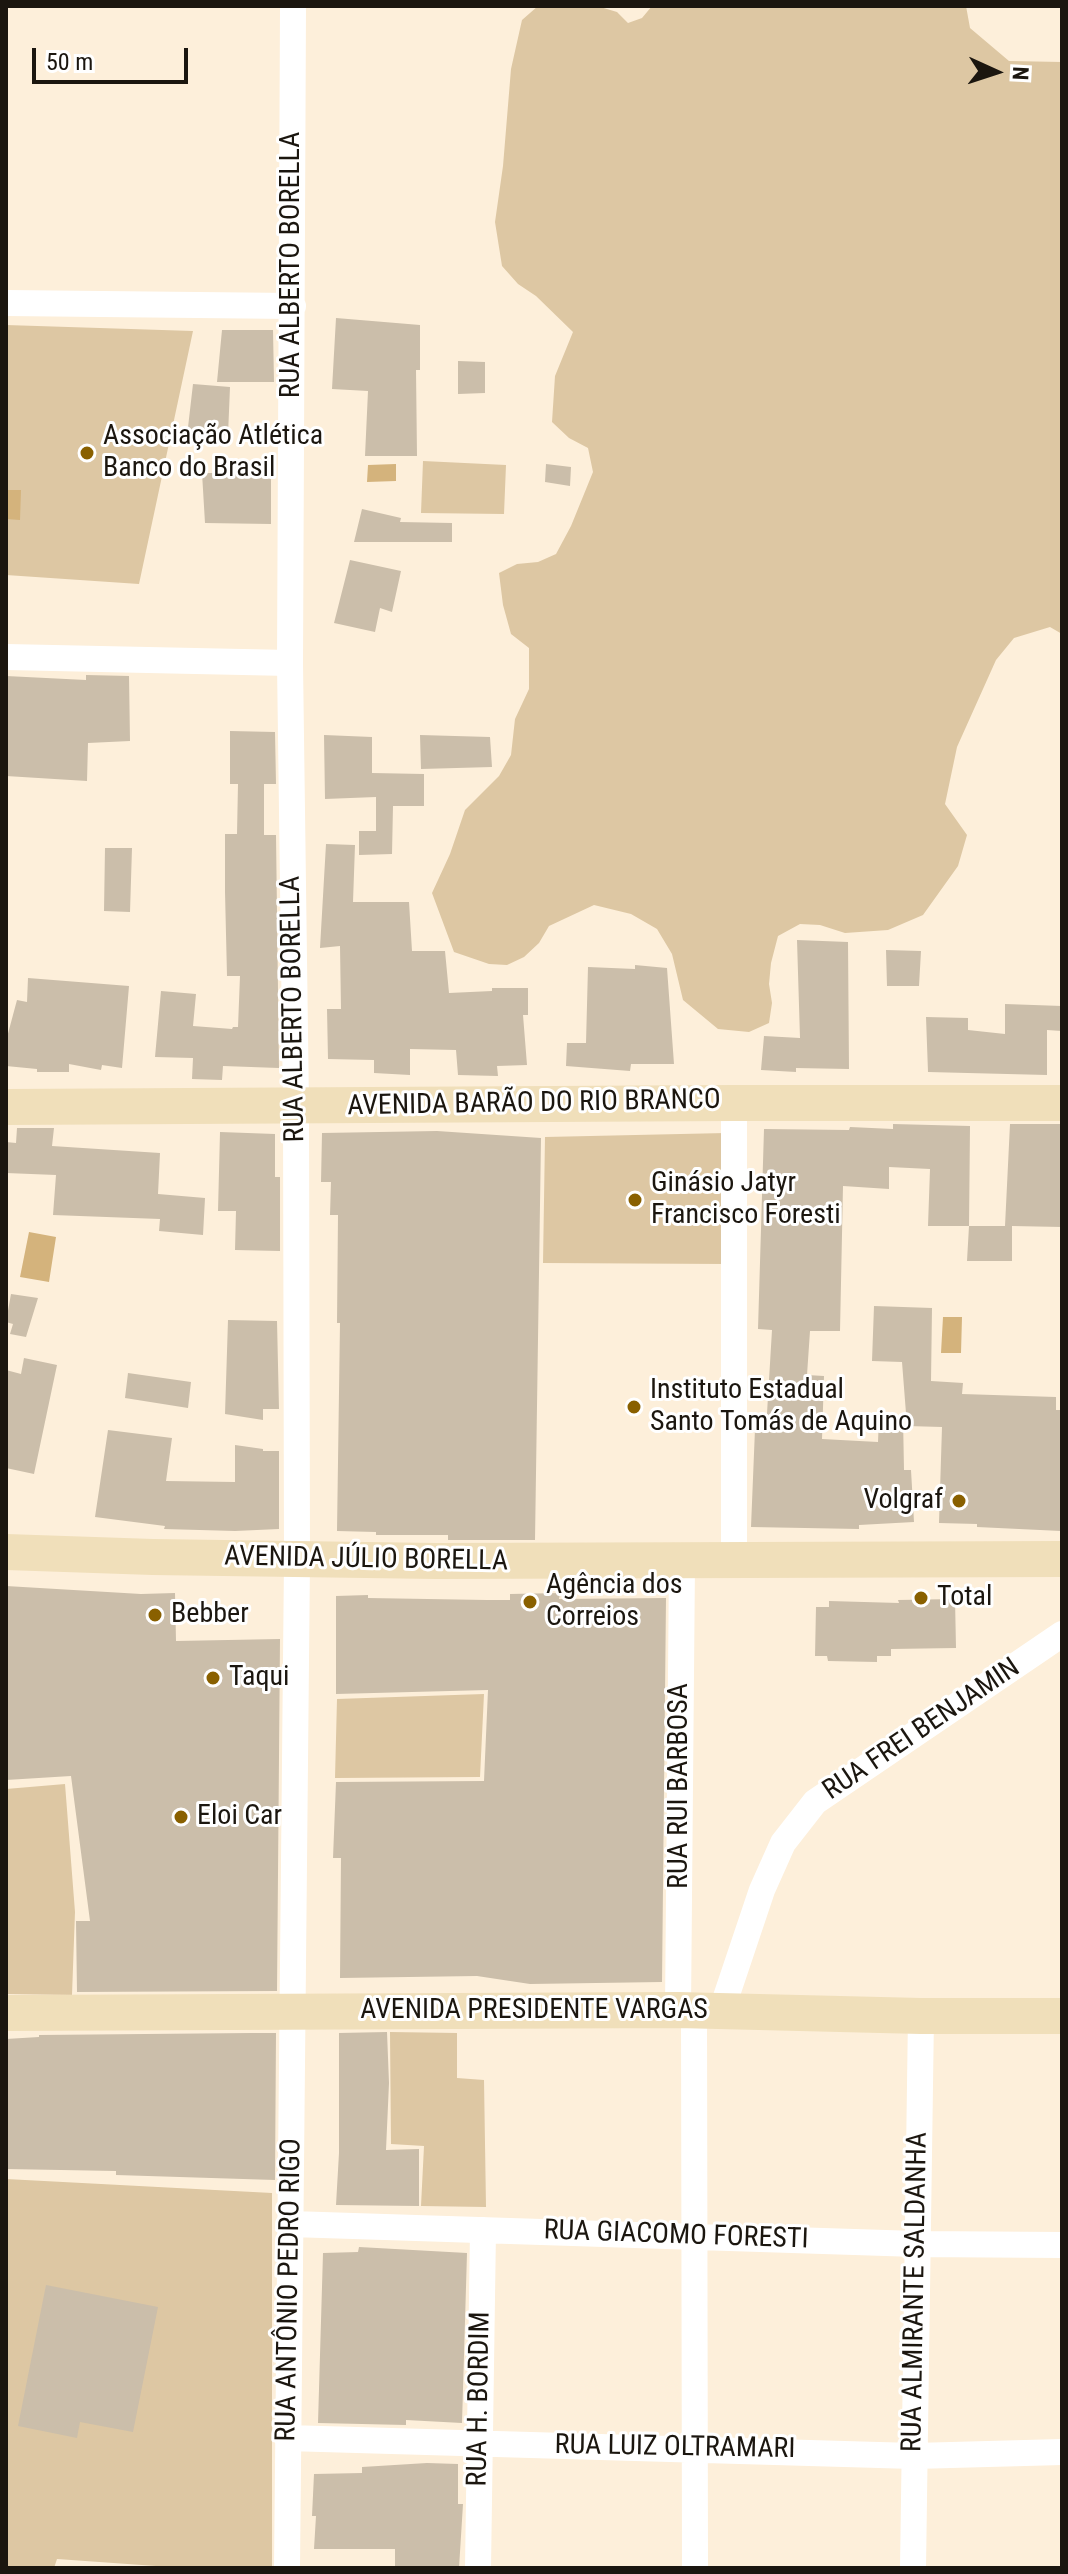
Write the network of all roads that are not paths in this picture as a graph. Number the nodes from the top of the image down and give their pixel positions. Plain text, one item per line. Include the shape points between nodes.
1 (293, 6) edge
2 (6, 303) edge
3 (293, 306) junction
4 (6, 657) edge
5 (290, 663) junction
6 (734, 1103) junction
7 (1062, 1103) edge
8 (6, 1107) edge
9 (296, 1107) junction
10 (6, 1552) edge
11 (1062, 1559) edge
12 (297, 1560) junction
13 (682, 1562) junction
14 (734, 1562) junction
15 (1062, 1634) edge
16 (293, 2011) junction
17 (698, 2011) junction
18 (6, 2013) edge
19 (921, 2016) junction
20 (1062, 2016) edge
21 (291, 2224) junction
22 (483, 2230) junction
23 (694, 2235) junction
24 (917, 2244) junction
25 (1062, 2245) edge
26 (287, 2438) junction
27 (479, 2444) junction
28 (695, 2448) junction
29 (1062, 2452) edge
30 (914, 2456) junction
31 (287, 2568) edge
32 (478, 2568) edge
33 (695, 2568) edge
34 (913, 2568) edge

1 - 3 street, RUA ALBERTO BORELLA
2 - 3 street
3 - 5 street, RUA ALBERTO BORELLA
4 - 5 street
5 - 9 street, RUA ALBERTO BORELLA
6 - 7 main road, AVENIDA BARÃO DO RIO BRANCO
6 - 9 main road, AVENIDA BARÃO DO RIO BRANCO
6 - 14 street
8 - 9 main road, AVENIDA BARÃO DO RIO BRANCO
9 - 12 street, RUA ALBERTO BORELLA
10 - 12 main road, AVENIDA JÚLIO BORELLA
11 - 14 main road, AVENIDA JÚLIO BORELLA
12 - 13 main road, AVENIDA JÚLIO BORELLA
12 - 16 street, RUA ALBERTO BORELLA
13 - 14 main road, AVENIDA JÚLIO BORELLA
13 - 17 street, RUA RUI BARBOSA
15 - 17 street, RUA FREI BENJAMIN via 815,1802 783,1843
16 - 17 main road, AVENIDA PRESIDENTE VARGAS
16 - 18 main road, AVENIDA PRESIDENTE VARGAS
16 - 21 street, RUA ANTÔNIO PEDRO RIGO
17 - 19 main road, AVENIDA PRESIDENTE VARGAS
17 - 23 street, RUA RUI BARBOSA
19 - 20 main road, AVENIDA PRESIDENTE VARGAS
19 - 24 street, RUA ALMIRANTE SALDANHA
21 - 22 street, RUA GIACOMO FORESTI
21 - 26 street, RUA ANTÔNIO PEDRO RIGO
22 - 23 street, RUA GIACOMO FORESTI
22 - 27 street, RUA H. BORDIM
23 - 24 street, RUA GIACOMO FORESTI
23 - 28 street, RUA RUI BARBOSA
24 - 25 street, RUA GIACOMO FORESTI
24 - 30 street, RUA ALMIRANTE SALDANHA
26 - 27 street, RUA LUIZ OLTRAMARI
26 - 31 street, RUA ANTÔNIO PEDRO RIGO
27 - 28 street, RUA LUIZ OLTRAMARI
27 - 32 street, RUA H. BORDIM
28 - 30 street, RUA LUIZ OLTRAMARI
28 - 33 street, RUA RUI BARBOSA
29 - 30 street, RUA LUIZ OLTRAMARI
30 - 34 street, RUA ALMIRANTE SALDANHA

